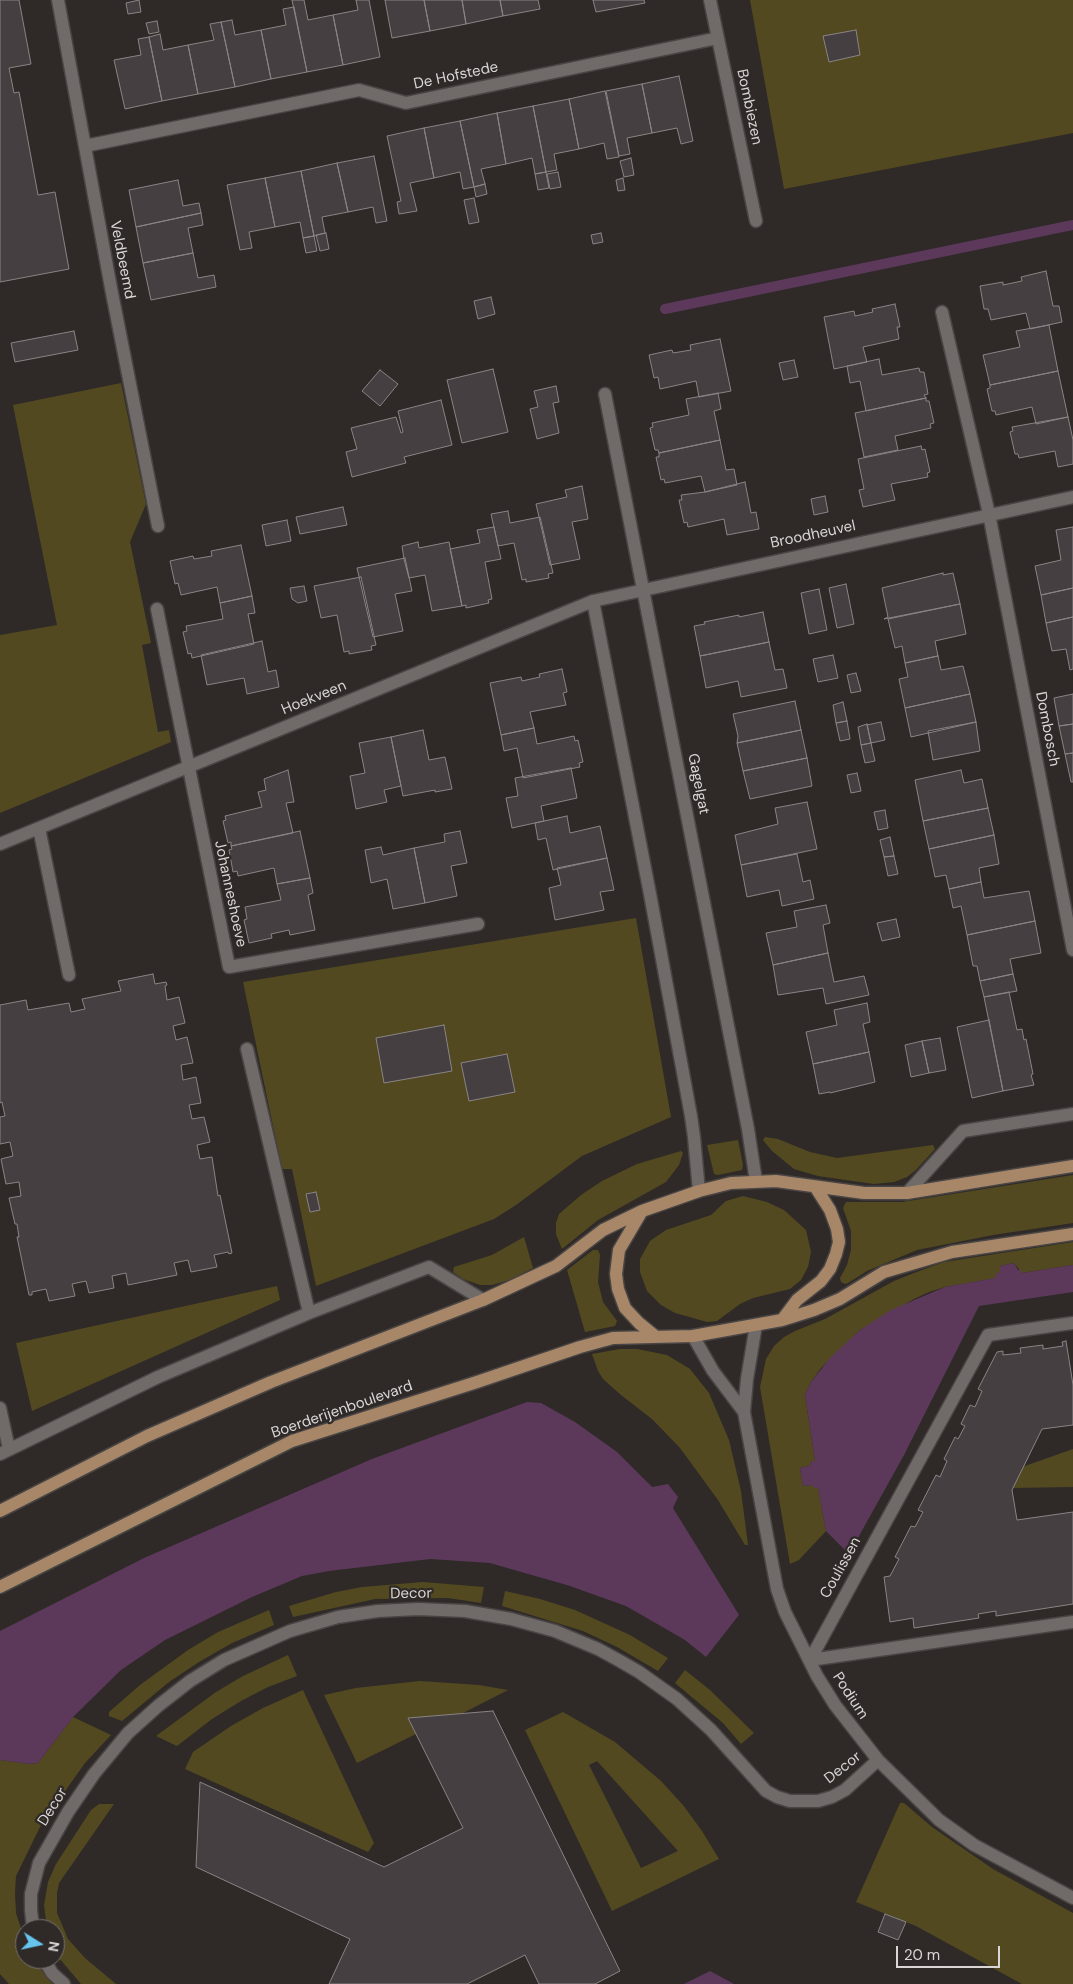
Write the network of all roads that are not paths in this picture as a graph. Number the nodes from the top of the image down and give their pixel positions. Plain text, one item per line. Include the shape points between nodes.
1 (58, 0) edge
2 (710, 0) edge
3 (718, 38) junction
4 (85, 146) junction
5 (756, 221) dead end
6 (942, 312) dead end
7 (605, 394) dead end
8 (1073, 496) edge
9 (989, 514) junction
10 (158, 526) dead end
11 (643, 588) junction
12 (593, 601) junction
13 (157, 609) dead end
14 (188, 768) junction
15 (39, 828) junction
16 (0, 844) edge
17 (478, 924) dead end
18 (1073, 950) edge
19 (69, 975) dead end
20 (247, 1049) dead end
21 (1073, 1114) edge
22 (1073, 1166) edge
23 (756, 1181) junction
24 (816, 1188) junction
25 (699, 1192) junction
26 (907, 1193) junction
27 (642, 1211) junction
28 (1073, 1234) edge
29 (483, 1300) junction
30 (309, 1312) junction
31 (782, 1320) junction
32 (1073, 1323) edge
33 (756, 1325) junction
34 (693, 1336) junction
35 (656, 1337) junction
36 (0, 1408) edge
37 (744, 1412) junction
38 (4, 1451) edge
39 (0, 1512) edge
40 (0, 1587) edge
41 (1073, 1622) edge
42 (810, 1660) junction
43 (878, 1760) junction
44 (1073, 1898) edge
45 (32, 1919) edge
46 (49, 1969) edge
47 (64, 1984) edge

1 - 4 street, Veldbeemd
2 - 3 street, Bombiezen
3 - 4 street, De Hofstede via 406,103 359,90
3 - 5 street, Bombiezen
4 - 10 street, Veldbeemd
6 - 9 street
7 - 11 street, Gagelgat
8 - 9 street, Broodheuvel
9 - 11 street, Broodheuvel
9 - 18 street, Dombosch
11 - 12 street, Hoekveen
11 - 23 street, Gagelgat
12 - 14 street, Hoekveen
12 - 25 street via 694,1137
13 - 14 street, Johanneshoeve
14 - 15 street, Hoekveen
14 - 17 street, Johanneshoeve via 229,967
15 - 16 street, Hoekveen
15 - 19 street
20 - 30 street
21 - 26 street via 963,1131
22 - 26 main road
23 - 24 main road via 795,1183
23 - 25 main road via 731,1183
24 - 26 main road
24 - 31 main road via 838,1229 836,1254 821,1281 797,1300
25 - 27 main road
27 - 29 main road via 603,1230 556,1266
27 - 35 main road via 618,1250 616,1274 625,1308
28 - 31 main road, Boerderijenboulevard via 952,1252 884,1272 840,1299
29 - 30 street via 429,1267
29 - 39 main road via 270,1382 174,1424
30 - 38 street via 158,1377
31 - 33 main road, Boerderijenboulevard
32 - 42 street, Coulissen via 988,1335
33 - 34 main road, Boerderijenboulevard
33 - 37 street, Podium
34 - 35 main road, Boerderijenboulevard
34 - 37 street, Podium via 713,1371
35 - 40 main road, Boerderijenboulevard via 613,1338 580,1346 292,1441
36 - 38 street
37 - 42 street, Podium via 777,1589
41 - 42 street
42 - 43 street, Podium via 835,1705
43 - 44 street, Podium via 939,1820 974,1845
43 - 45 street, Decor via 845,1790 832,1797 818,1801 790,1801 766,1790 711,1730 677,1699 633,1668 555,1631 465,1611 418,1609 338,1617 290,1630 224,1660 190,1681 128,1733 94,1774 39,1863 31,1894
46 - 47 street

